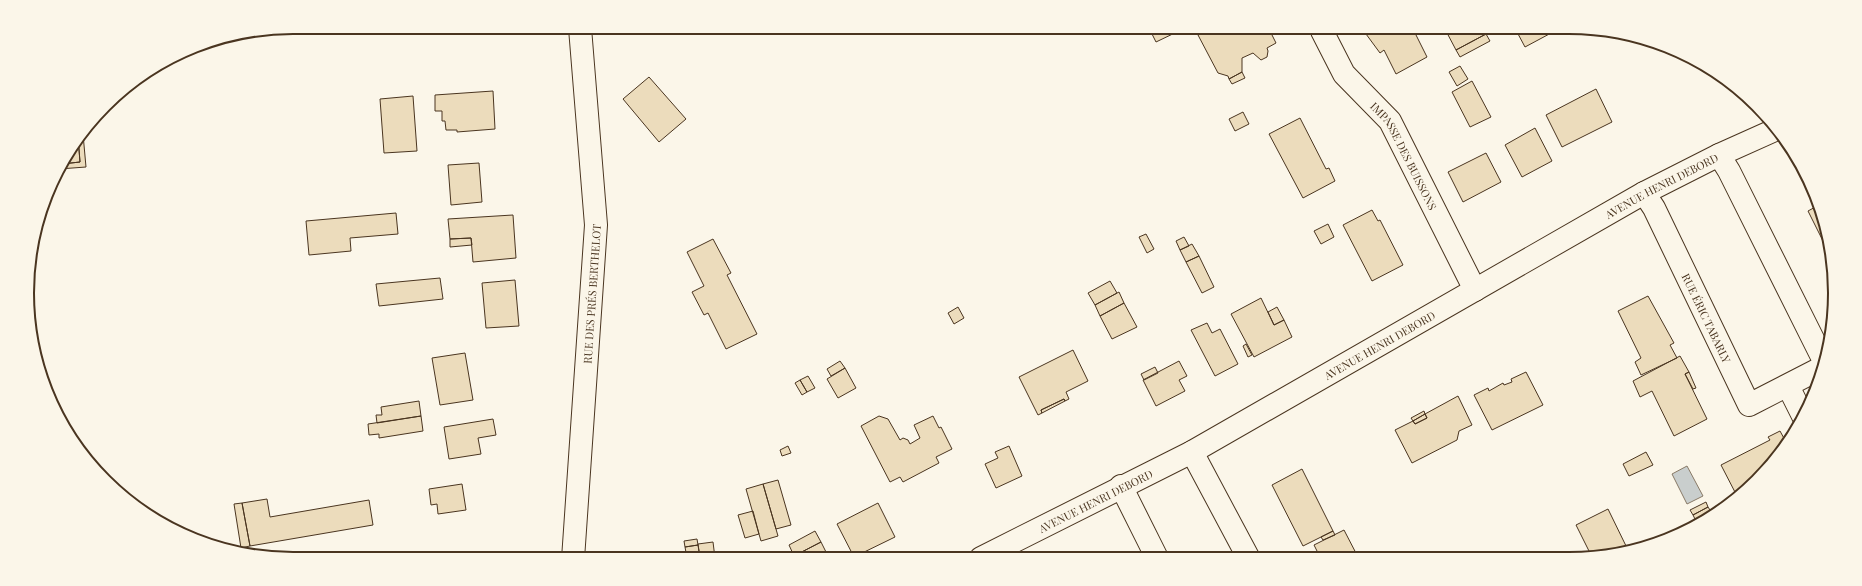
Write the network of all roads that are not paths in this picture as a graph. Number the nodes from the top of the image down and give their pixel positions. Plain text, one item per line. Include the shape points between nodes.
1 (580, 34) edge
2 (1324, 34) edge
3 (1771, 132) edge
4 (1718, 155) junction
5 (1644, 193) junction
6 (1475, 290) junction
7 (1820, 354) edge
8 (1816, 371) edge
9 (1788, 386) junction
10 (1800, 410) edge
11 (1192, 452) junction
12 (1121, 486) junction
13 (573, 552) edge
14 (993, 552) edge
15 (1154, 552) edge
16 (1245, 552) edge

1 - 13 street, RUE DES PRÉS BERTHELOT via 596,225
2 - 6 street, IMPASSE DES BUISSONS via 1344,74 1390,121
3 - 4 street, AVENUE HENRI DEBORD
4 - 5 street, AVENUE HENRI DEBORD
4 - 7 street via 1729,171
5 - 6 street, AVENUE HENRI DEBORD
5 - 9 street, RUE ÉRIC TABARLY via 1654,208 1749,405
6 - 11 street, AVENUE HENRI DEBORD
8 - 9 street, RUE ÉRIC TABARLY
9 - 10 street
11 - 12 street, AVENUE HENRI DEBORD
11 - 16 street
12 - 14 street, AVENUE HENRI DEBORD
12 - 15 street

